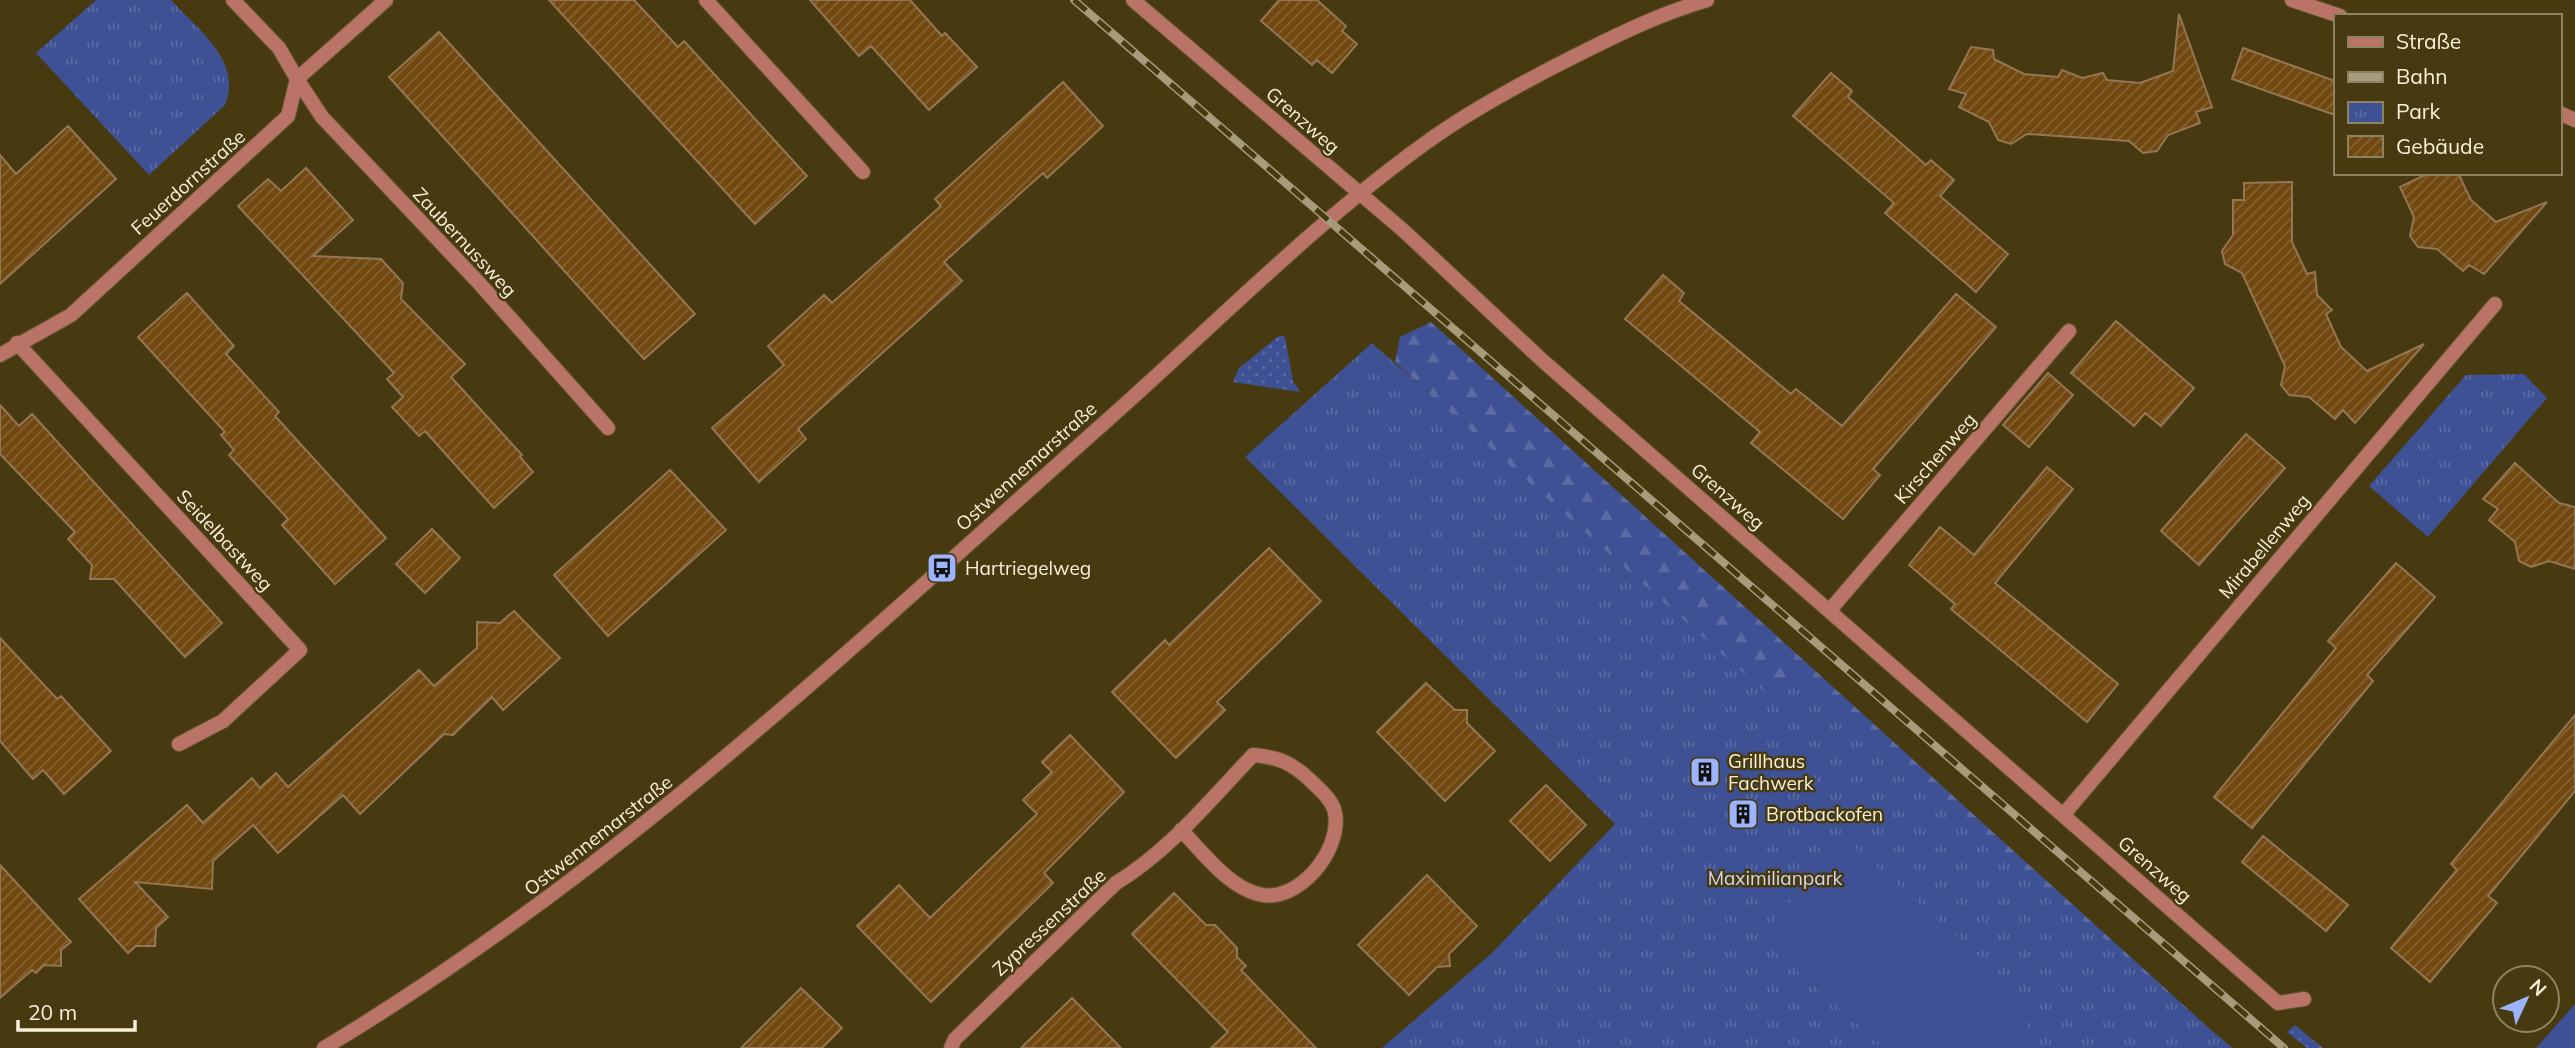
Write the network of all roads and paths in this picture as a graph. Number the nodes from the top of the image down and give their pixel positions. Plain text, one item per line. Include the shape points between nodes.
1 (233, 0) edge
2 (386, 0) edge
3 (706, 0) edge
4 (1133, 0) edge
5 (1707, 0) edge
6 (2292, 0) edge
7 (2334, 14) edge
8 (297, 79) junction
9 (863, 172) dead end
10 (1360, 194) junction
11 (2495, 304) dead end
12 (2069, 331) dead end
13 (18, 342) junction
14 (0, 355) edge
15 (608, 428) dead end
16 (1830, 610) junction
17 (179, 744) dead end
18 (2064, 814) junction
19 (1181, 830) junction
20 (2304, 999) dead end
21 (324, 1048) edge
22 (951, 1048) edge

1 - 8 street via 279,48
2 - 8 street
3 - 9 street
4 - 10 street, Grenzweg
5 - 10 street, Ostwennemarstraße via 1659,14 1517,85 1435,137
6 - 7 street
8 - 13 street, Feuerdornstraße via 288,116 71,315
8 - 15 street, Zaubernussweg via 322,117
10 - 16 street, Grenzweg via 1543,361
10 - 21 street, Ostwennemarstraße via 741,746 550,899 412,995
11 - 18 street, Mirabellenweg
12 - 16 street, Kirschenweg
13 - 14 street, Feuerdornstraße
13 - 17 street, Seidelbastweg via 300,650 223,721
16 - 18 street, Grenzweg
18 - 20 street, Grenzweg via 2278,1003
19 - 19 street, Zypressenstraße via 1237,885 1259,895 1281,895 1328,855 1335,834 1335,812 1324,794 1293,765 1253,755
19 - 22 street, Zypressenstraße via 1116,883 955,1039

